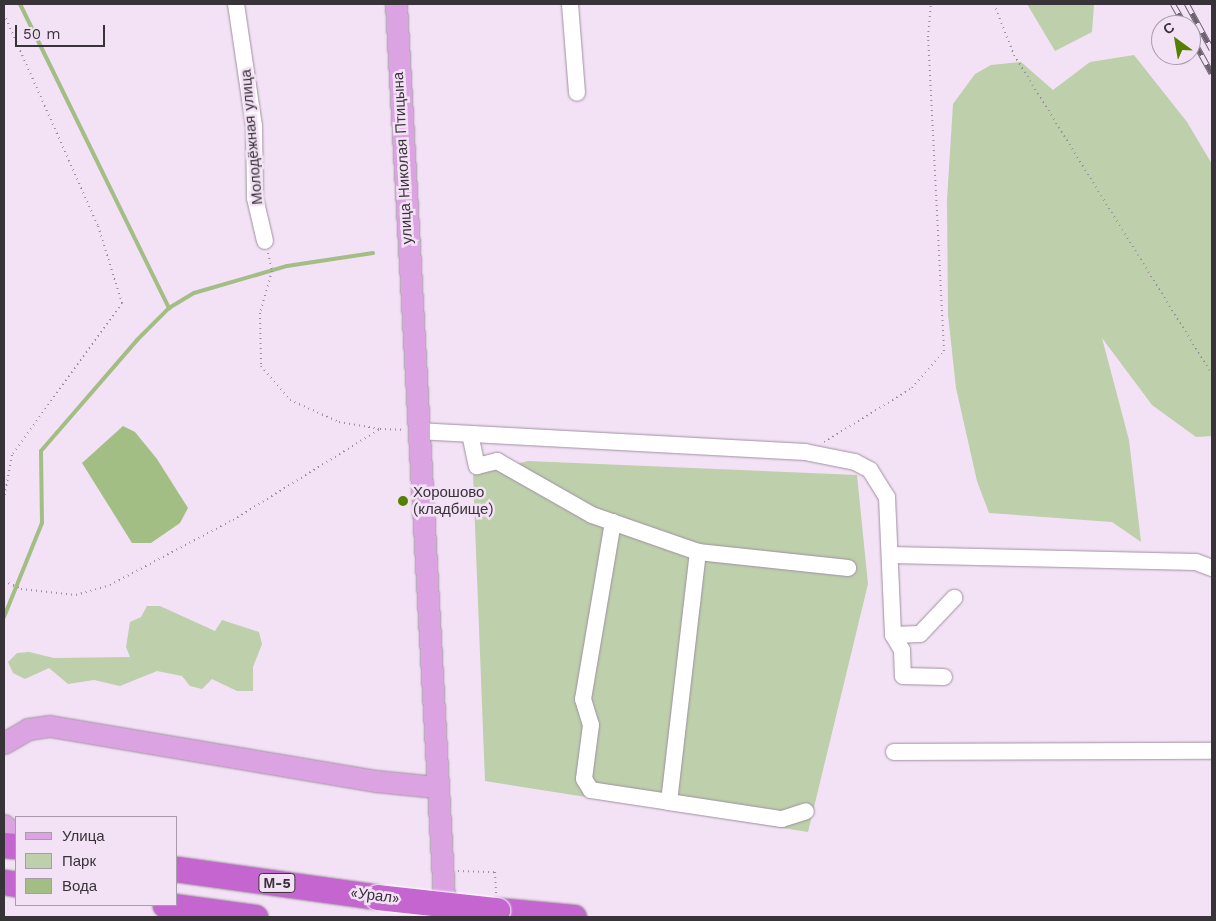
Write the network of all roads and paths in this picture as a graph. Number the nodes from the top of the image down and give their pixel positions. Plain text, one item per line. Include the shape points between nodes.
1 (236, 4) edge
2 (396, 4) edge
3 (570, 4) edge
4 (931, 4) edge
5 (994, 4) edge
6 (4, 14) edge
7 (577, 93) dead end
8 (264, 241) dead end
9 (270, 265) dead end
10 (1212, 374) edge
11 (380, 428) junction
12 (417, 431) junction
13 (470, 434) junction
14 (805, 452) junction
15 (4, 499) edge
16 (613, 522) junction
17 (698, 552) junction
18 (891, 555) junction
19 (848, 568) dead end
20 (1212, 568) edge
21 (4, 581) edge
22 (954, 598) dead end
23 (893, 635) junction
24 (944, 677) dead end
25 (4, 744) edge
26 (894, 752) dead end
27 (1212, 752) edge
28 (436, 787) junction
29 (669, 802) junction
30 (806, 811) dead end
31 (4, 825) edge
32 (15, 836) edge
33 (178, 869) edge
34 (442, 870) junction
35 (495, 872) dead end
36 (172, 906) edge
37 (254, 917) edge
38 (445, 917) edge
39 (574, 917) edge

1 - 8 street, Молодёжная улица via 254,126 255,198
2 - 12 main road, улица Николая Птицына
3 - 7 street
4 - 14 path via 928,37 944,350 912,388
5 - 10 path via 1014,54
6 - 15 path via 98,226 122,303 12,455
9 - 11 path via 272,271 260,312 261,366 290,400 339,422
11 - 12 path
11 - 21 path via 233,520 110,585 76,595 21,589
12 - 13 street
12 - 28 main road, улица Николая Птицына
13 - 14 street
13 - 16 street via 477,466 497,461
14 - 18 street via 855,462 870,470 887,497
16 - 17 street
16 - 29 street via 583,699 591,725 584,779 591,790
17 - 19 street
17 - 29 street
18 - 20 street via 1196,562
18 - 23 street
22 - 23 street via 920,634
23 - 24 street via 902,650 903,676
25 - 28 main road via 28,729 50,726 376,781
26 - 27 street
28 - 34 main road, улица Николая Птицына
29 - 30 street via 782,819
31 - 32 main road
33 - 39 highway, «Урал» / М-5, bridge via 377,897
34 - 35 path
34 - 38 main road, улица Николая Птицына
36 - 37 highway

